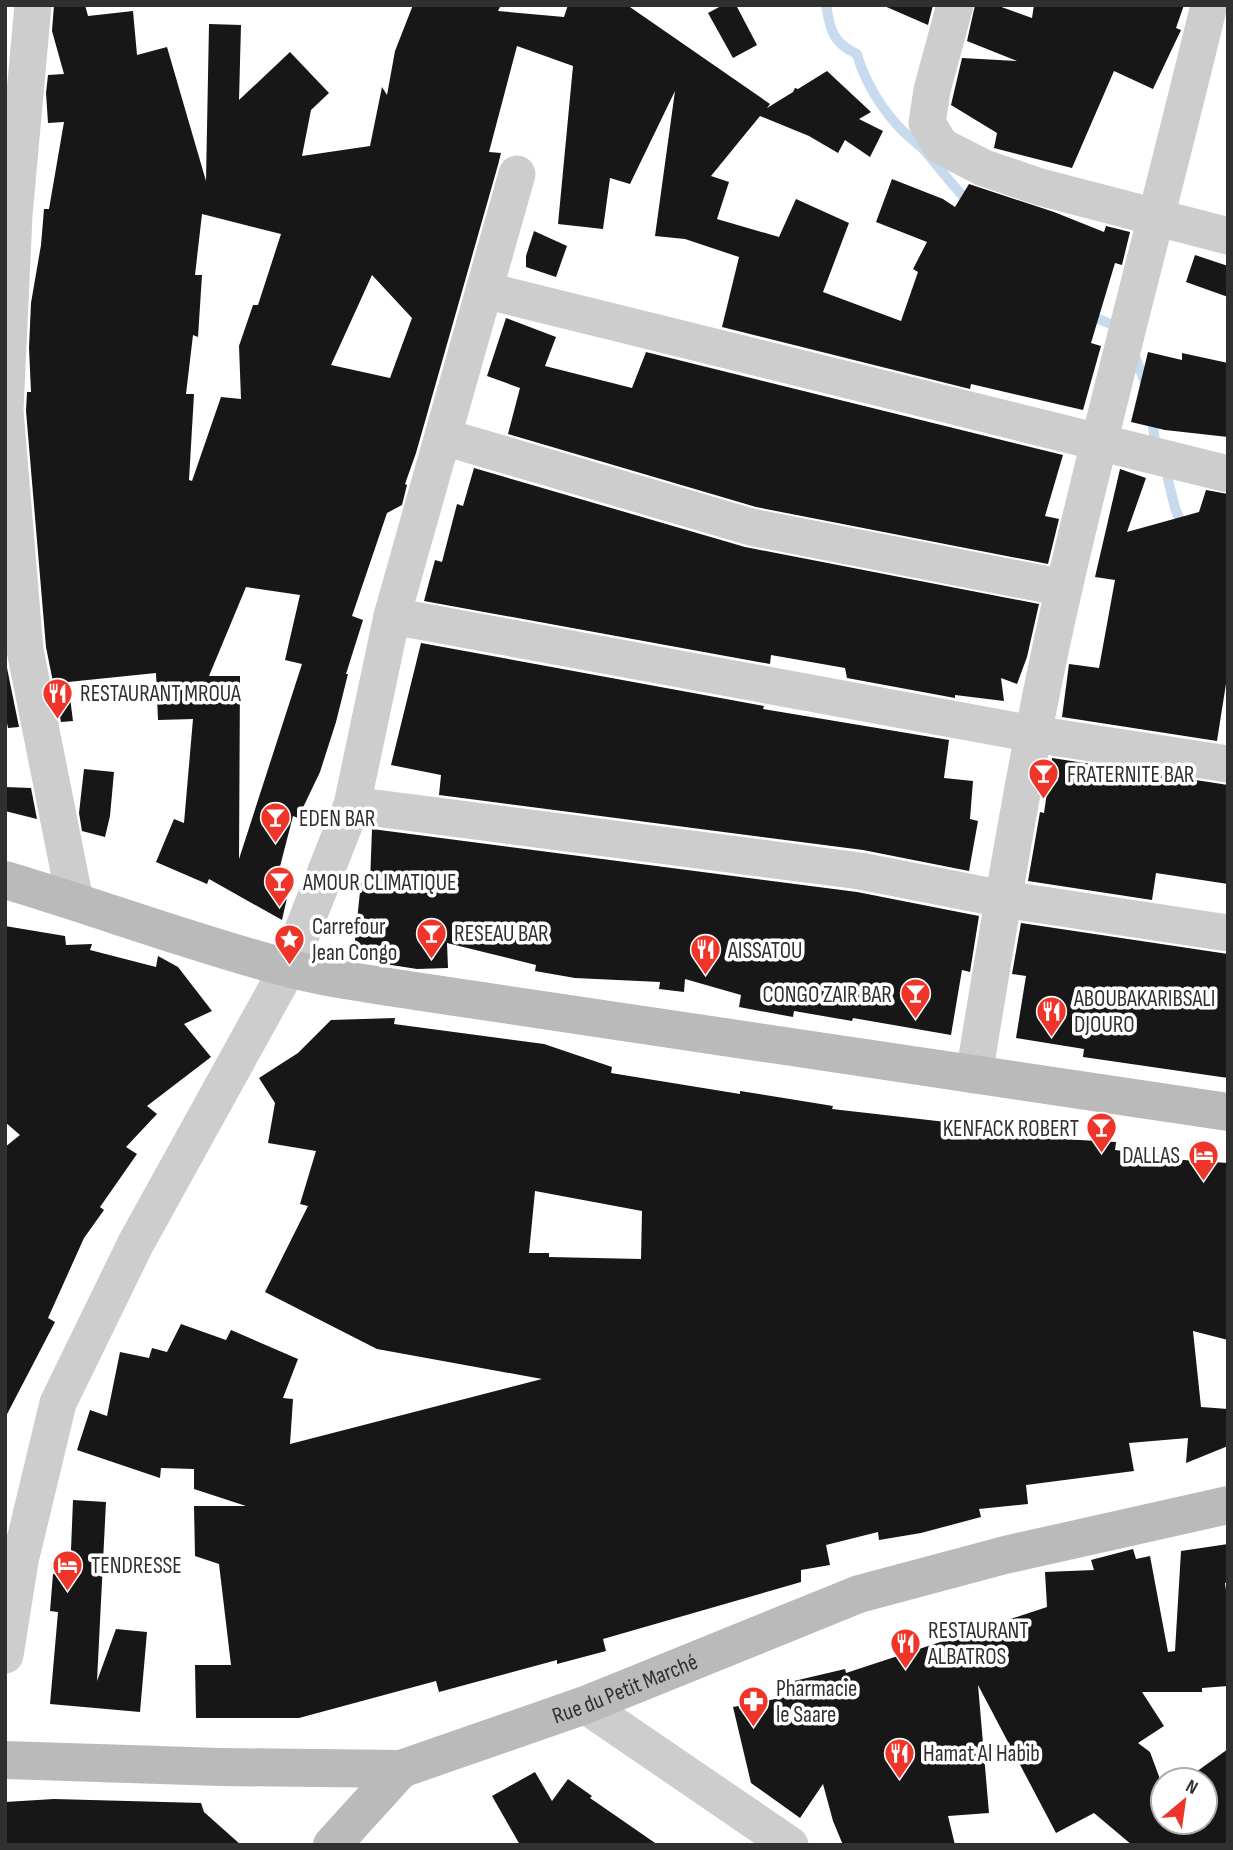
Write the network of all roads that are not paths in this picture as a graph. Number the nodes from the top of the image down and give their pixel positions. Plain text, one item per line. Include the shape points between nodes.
1 (33, 5) edge
2 (955, 5) edge
3 (1209, 5) edge
4 (517, 174) dead end
5 (1157, 219) junction
6 (1228, 236) edge
7 (484, 290) junction
8 (444, 437) junction
9 (1100, 444) junction
10 (1228, 474) edge
11 (1064, 588) junction
12 (392, 616) junction
13 (1033, 734) junction
14 (1228, 764) edge
15 (352, 805) junction
16 (5, 880) edge
17 (1003, 899) junction
18 (75, 901) junction
19 (1228, 933) edge
20 (288, 968) junction
21 (974, 1075) junction
22 (1228, 1112) edge
23 (1228, 1505) edge
24 (5, 1655) edge
25 (585, 1705) junction
26 (5, 1760) edge
27 (401, 1769) junction
28 (332, 1845) edge
29 (790, 1845) edge

1 - 18 street via 14,215 5,411 25,650
2 - 5 street via 927,123 941,146 984,168
3 - 5 street
4 - 7 street
5 - 6 street
5 - 9 street
7 - 8 street
7 - 9 street
8 - 11 street via 751,527
8 - 12 street
9 - 10 street
9 - 11 street
11 - 13 street
12 - 13 street
12 - 15 street
13 - 14 street
13 - 17 street
15 - 17 street via 860,871
15 - 20 street
16 - 18 street
17 - 19 street
17 - 21 street
18 - 20 street
20 - 21 street via 415,992
20 - 24 street via 136,1243 58,1403 20,1561
21 - 22 street
23 - 25 street, Rue du Petit Marché via 1005,1555 859,1594
25 - 27 street, Rue du Petit Marché
25 - 29 street
26 - 27 street, Rue du Petit Marché
27 - 28 street

